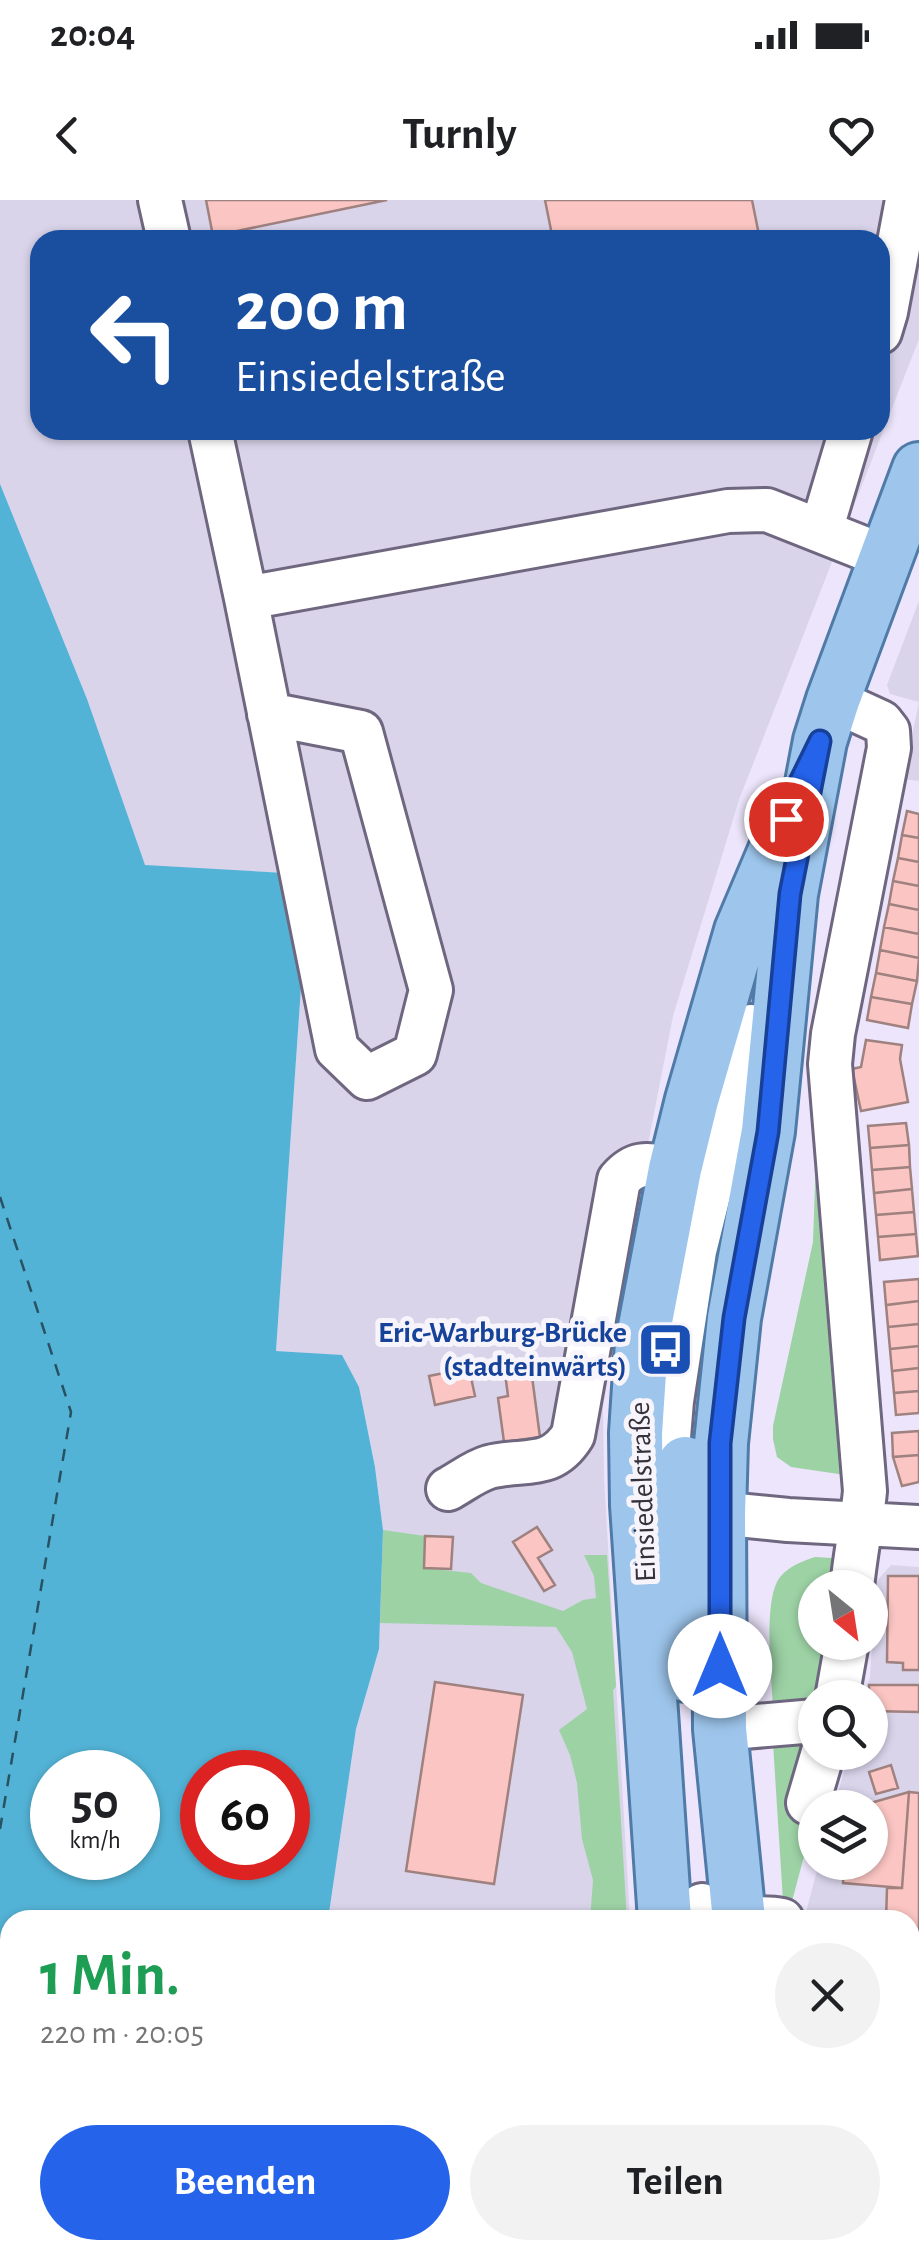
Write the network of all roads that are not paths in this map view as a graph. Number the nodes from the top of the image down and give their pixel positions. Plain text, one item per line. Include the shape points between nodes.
1 (160, 200) edge
2 (907, 200) edge
3 (167, 230) edge
4 (890, 291) edge
5 (212, 440) edge
6 (848, 440) edge
7 (919, 469) edge
8 (821, 531) junction
9 (886, 557) junction
10 (246, 598) junction
11 (269, 714) junction
12 (826, 720) junction
13 (778, 844) junction
14 (675, 1168) junction
15 (448, 1490) dead end
16 (679, 1510) junction
17 (862, 1524) junction
18 (919, 1526) edge
19 (853, 1570) edge
20 (798, 1722) edge
21 (720, 1728) junction
22 (721, 1910) edge
23 (722, 1910) edge

1 - 3 street
2 - 4 street
5 - 10 street
6 - 8 street
7 - 9 main road, Einsiedelstraße
8 - 9 street
8 - 10 street via 767,510 728,511
9 - 12 main road, Einsiedelstraße
10 - 11 street
11 - 11 street via 338,1050 367,1078 416,1054 431,990 361,732
12 - 13 main road, Einsiedelstraße
12 - 16 main road, Einsiedelstraße via 790,894 768,1132 734,1318 720,1443
12 - 17 street via 881,722 889,748 830,1064 865,1491
13 - 14 main road, Einsiedelstraße via 741,931
13 - 16 main road, Einsiedelstraße
14 - 15 street via 639,1164 619,1180 573,1435 564,1451 487,1468
14 - 16 main road, Einsiedelstraße via 642,1342 636,1432
16 - 17 street
16 - 21 main road, Einsiedelstraße
16 - 22 main road, Einsiedelstraße
17 - 18 street
17 - 19 street
20 - 21 street
21 - 23 main road, Einsiedelstraße

